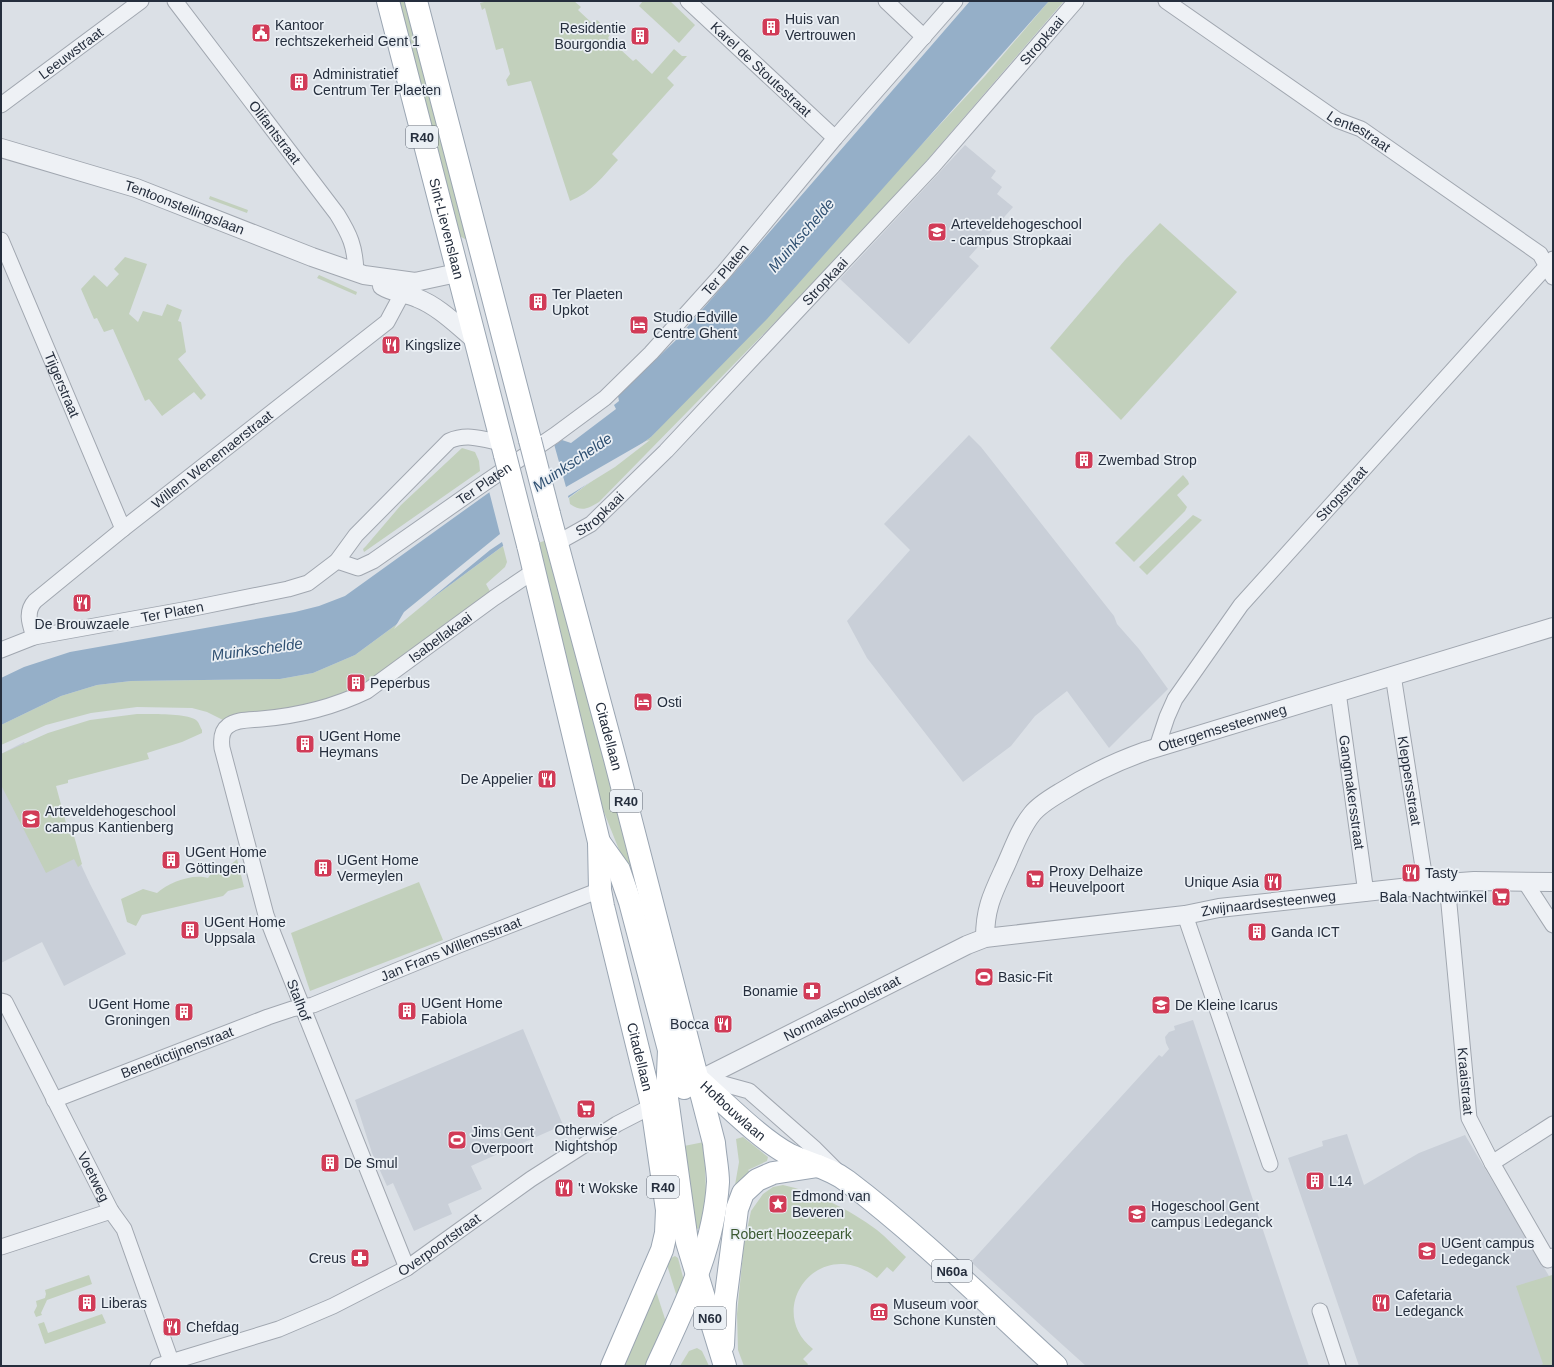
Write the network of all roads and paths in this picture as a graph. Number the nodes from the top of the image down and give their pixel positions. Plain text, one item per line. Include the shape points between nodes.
1 (141, 1) edge
2 (176, 1) edge
3 (388, 1) edge
4 (416, 1) edge
5 (688, 1) edge
6 (886, 1) edge
7 (955, 1) edge
8 (1076, 1) edge
9 (1166, 1) edge
10 (924, 37) junction
11 (1, 105) edge
12 (835, 138) junction
13 (1, 148) edge
14 (1, 240) edge
15 (1551, 267) edge
16 (360, 273) junction
17 (457, 273) junction
18 (403, 288) junction
19 (500, 321) junction
20 (474, 340) junction
21 (530, 440) joint
22 (503, 449) junction
23 (123, 529) junction
24 (557, 543) junction
25 (338, 561) junction
26 (534, 571) junction
27 (1553, 627) edge
28 (34, 637) junction
29 (1, 650) edge
30 (1393, 675) junction
31 (1338, 692) junction
32 (228, 726) joint
33 (1157, 747) junction
34 (599, 842) junction
35 (1525, 882) junction
36 (1553, 882) edge
37 (1447, 884) junction
38 (1426, 886) junction
39 (600, 890) junction
40 (1366, 892) junction
41 (1185, 915) junction
42 (1553, 925) edge
43 (985, 938) junction
44 (1, 1001) edge
45 (302, 1008) junction
46 (676, 1093) junction
47 (54, 1100) junction
48 (1553, 1124) edge
49 (1492, 1163) junction
50 (1270, 1164) dead end
51 (819, 1166) junction
52 (845, 1180) junction
53 (111, 1211) junction
54 (1, 1247) edge
55 (1550, 1258) edge
56 (407, 1268) junction
57 (697, 1277) junction
58 (1320, 1311) dead end
59 (724, 1363) edge
60 (164, 1364) edge
61 (612, 1366) edge
62 (657, 1366) edge
63 (1056, 1366) edge
64 (1338, 1366) edge

1 - 11 street, Leeuwstraat
2 - 16 street, Olifantstraat via 337,214 350,235
3 - 17 main road, Sint-Lievenslaan / R40
4 - 19 main road, Sint-Lievenslaan / R40
5 - 12 street, Karel de Stoutestraat
6 - 10 street
7 - 10 street, Ter Platen
8 - 24 street, Stropkaai via 933,166 666,451 591,524
9 - 15 street, Lentestraat via 1337,120 1361,129 1540,254
10 - 12 street, Ter Platen
12 - 25 street, Ter Platen via 724,272 651,353 605,398 373,561 358,568
13 - 16 street, Tentoonstellingslaan via 136,188
14 - 23 street, Tijgerstraat
15 - 33 street, Stropstraat via 1241,605 1175,699
16 - 18 street, Tentoonstellingslaan
17 - 18 street, Tentoonstellingslaan
17 - 19 main road via 460,273 479,300 484,312
17 - 20 main road, Sint-Lievenslaan / R40
18 - 20 street, Tentoonstellingslaan via 429,304
18 - 23 street, Willem Wenemaerstraat via 387,322
19 - 21 main road, Sint-Lievenslaan / R40
20 - 22 main road, Sint-Lievenslaan / R40
21 - 24 main road, Citadellaan / R40, bridge
22 - 25 street, Ter Platen via 470,436 460,436 449,441 356,535
22 - 26 main road, Citadellaan / R40, bridge
23 - 28 street, Willem Wenemaerstraat via 30,606 29,618
24 - 46 main road, Citadellaan / R40
25 - 28 street, Ter Platen via 308,583 288,589
26 - 32 street, Isabellakaai via 367,691 318,709 276,718 235,722
26 - 34 main road, Citadellaan / R40
27 - 30 street, Ottergemsesteenweg
28 - 29 street, Ter Platen
30 - 31 street, Ottergemsesteenweg
30 - 38 street, Kleppersstraat
31 - 33 street, Ottergemsesteenweg
31 - 40 street, Gangmakersstraat
32 - 45 street, Stalhof via 223,733 222,748 266,915
33 - 43 street, Ottergemsesteenweg via 1110,764 1085,777 1044,802 1033,813 1024,826 988,904
34 - 39 main road, Citadellaan / R40
34 - 46 main road, Citadellaan / R40 via 619,870 628,896 669,1050
35 - 36 street, Zwijnaardsesteenweg
35 - 37 street, Zwijnaardsesteenweg
35 - 42 street
37 - 38 street, Zwijnaardsesteenweg
37 - 49 street, Kraaistraat via 1469,1118
38 - 40 street, Zwijnaardsesteenweg
39 - 45 street, Jan Frans Willemsstraat
39 - 46 main road, Citadellaan / R40 via 609,933
40 - 41 street, Zwijnaardsesteenweg via 1219,908
41 - 43 street, Zwijnaardsesteenweg
41 - 50 street
43 - 46 street, Normaalschoolstraat via 962,947
44 - 47 street, Voetweg via 5,1002
45 - 47 street, Benedictijnenstraat via 268,1017
45 - 56 street, Stalhof
46 - 51 main road, Hofbouwlaan / N60a via 769,1140 790,1154
46 - 52 street, Hofbouwlaan via 709,1080 749,1091 815,1149
46 - 56 street, Overpoortstraat via 611,1128 531,1179
46 - 57 main road, R40 via 680,1194
46 - 57 main road, R40 via 713,1135 718,1181 710,1237
46 - 61 main road, R40 via 666,1233 656,1266
47 - 53 street, Voetweg
48 - 49 street
49 - 55 street, Kraaistraat
51 - 52 main road, Hofbouwlaan / N60a
51 - 59 main road, N60 via 774,1173 757,1180 743,1193 737,1210 725,1302
52 - 63 main road, Hofbouwlaan / N60a via 899,1223
53 - 54 street
53 - 60 street, Voetweg via 124,1229 136,1259
56 - 60 street, Overpoortstraat via 333,1306 279,1329
57 - 59 main road, N60
57 - 62 main road, R40
58 - 64 street

